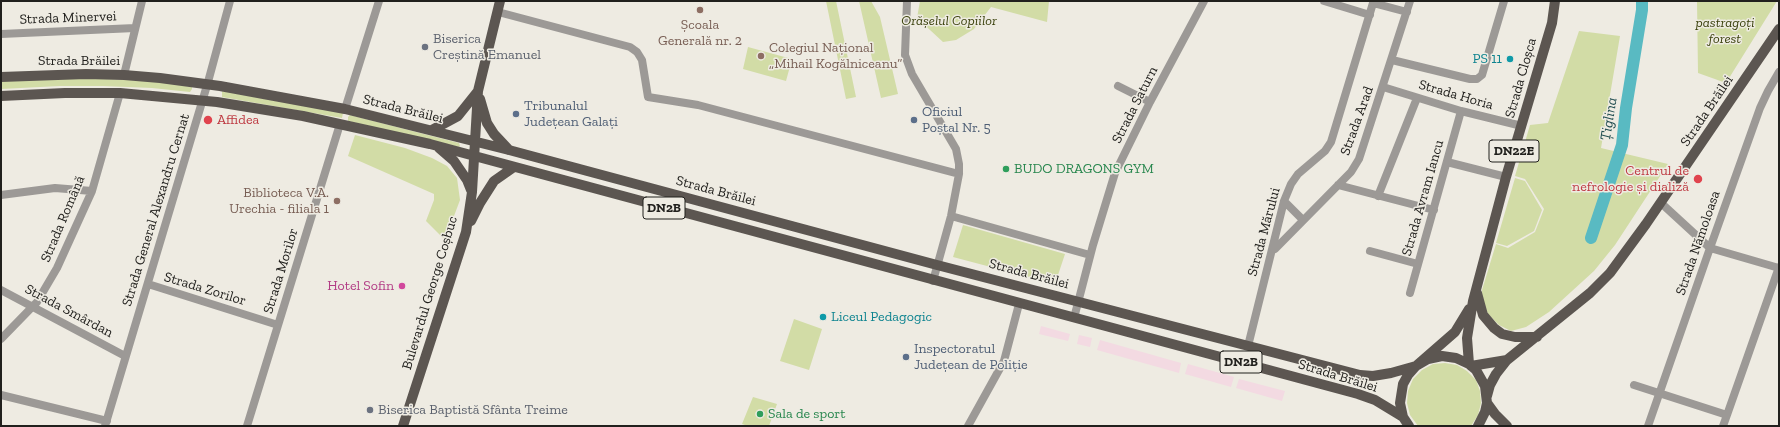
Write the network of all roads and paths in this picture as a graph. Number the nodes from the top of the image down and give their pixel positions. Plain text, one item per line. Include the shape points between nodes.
1 (142, 1) edge
2 (230, 1) edge
3 (379, 1) edge
4 (500, 1) edge
5 (907, 1) edge
6 (1204, 1) edge
7 (1324, 1) edge
8 (1410, 1) edge
9 (1504, 1) edge
10 (1555, 1) edge
11 (498, 12) junction
12 (1407, 12) junction
13 (1370, 15) junction
14 (135, 28) junction
15 (1779, 29) edge
16 (1, 34) edge
17 (1392, 60) junction
18 (1779, 72) edge
19 (124, 75) junction
20 (1, 77) edge
21 (207, 84) junction
22 (1118, 86) dead end
23 (1383, 87) junction
24 (478, 91) junction
25 (120, 93) junction
26 (1, 96) edge
27 (1417, 98) junction
28 (202, 100) junction
29 (1150, 102) junction
30 (345, 109) junction
31 (1461, 111) junction
32 (340, 124) junction
33 (1522, 126) junction
34 (432, 130) junction
35 (474, 141) junction
36 (430, 144) junction
37 (509, 150) junction
38 (474, 156) junction
39 (1447, 162) junction
40 (514, 166) junction
41 (959, 174) junction
42 (1506, 177) junction
43 (1338, 185) junction
44 (92, 191) junction
45 (472, 192) junction
46 (1, 195) edge
47 (1378, 196) junction
48 (1284, 201) junction
49 (1661, 203) junction
50 (1434, 210) junction
51 (951, 216) junction
52 (1303, 220) junction
53 (466, 232) junction
54 (1710, 248) junction
55 (1273, 251) junction
56 (1370, 251) dead end
57 (1090, 255) junction
58 (1418, 264) junction
59 (937, 265) junction
60 (1779, 267) edge
61 (933, 281) junction
62 (148, 284) junction
63 (1, 290) edge
64 (1476, 290) junction
65 (1410, 293) dead end
66 (1079, 301) junction
67 (1473, 302) junction
68 (1019, 304) junction
69 (33, 307) junction
70 (1074, 318) junction
71 (278, 325) junction
72 (1537, 337) junction
73 (1, 339) edge
74 (1248, 346) junction
75 (125, 356) junction
76 (1507, 360) junction
77 (1470, 365) junction
78 (1416, 366) junction
79 (1634, 385) dead end
80 (1660, 394) junction
81 (1, 395) edge
82 (1487, 400) junction
83 (1727, 415) junction
84 (106, 423) edge
85 (1406, 423) edge
86 (247, 426) edge
87 (402, 426) edge
88 (968, 426) edge
89 (1478, 426) edge
90 (1507, 426) edge
91 (1648, 426) edge
92 (1723, 426) edge

1 - 14 street
2 - 21 street, Strada General Alexandru Cernat
3 - 30 street
4 - 11 main road
5 - 41 street via 905,55 912,74 956,149
6 - 29 street, Strada Saturn
7 - 13 street
8 - 12 street, Strada Arad
9 - 17 street via 1482,75 1477,79
10 - 33 main road, Strada Cloșca / DN22E via 1552,23
11 - 24 main road
11 - 41 street via 630,47 642,60 648,97 698,105
12 - 13 street, Strada Mărului via 1373,3
12 - 17 street, Strada Arad
13 - 48 street, Strada Mărului via 1331,142 1325,151 1298,174
14 - 16 street, Strada Minervei
14 - 19 street
15 - 49 main road, Strada Brăilei / DN2B
17 - 23 street, Strada Arad
18 - 54 street, Strada Nămoloasa via 1760,108
19 - 20 main road, Strada Brăilei
19 - 21 main road, Strada Brăilei
21 - 28 street, Strada General Alexandru Cernat
21 - 30 main road, Strada Brăilei
22 - 29 street
23 - 27 street, Strada Horia
23 - 43 street, Strada Arad via 1359,159
24 - 34 main road via 458,116
24 - 35 main road, Bulevardul George Coșbuc
24 - 37 main road via 487,123
25 - 26 main road, Strada Brăilei
25 - 28 main road, Strada Brăilei
25 - 44 street, Strada Română
27 - 31 street, Strada Horia
27 - 47 street
28 - 32 main road, Strada Brăilei via 254,107
28 - 62 street, Strada General Alexandru Cernat
29 - 57 street, Strada Saturn via 1115,173
30 - 34 main road, Strada Brăilei
31 - 33 street, Strada Horia
31 - 39 street, Strada Avram Iancu
32 - 36 main road, Strada Brăilei
32 - 71 street, Strada Morilor
33 - 42 main road, Strada Cloșca / DN22E
34 - 35 main road, Strada Brăilei
35 - 37 main road, Strada Brăilei / DN2B
35 - 38 main road, Bulevardul George Coșbuc
36 - 38 main road, Strada Brăilei
36 - 45 main road via 454,161
37 - 59 main road, Strada Brăilei / DN2B
38 - 40 main road, Strada Brăilei / DN2B
38 - 45 main road, Bulevardul George Coșbuc
39 - 42 street
39 - 50 street, Strada Avram Iancu
40 - 53 main road via 494,181
40 - 61 main road, Strada Brăilei / DN2B
41 - 51 street
42 - 64 main road, Strada Cloșca / DN22E
43 - 47 street
43 - 52 street, Strada Arad
44 - 46 street via 55,188
44 - 69 street, Strada Română via 54,274
45 - 53 main road, Bulevardul George Coșbuc
47 - 50 street
48 - 52 street
48 - 55 street, Strada Mărului
49 - 54 street
49 - 72 main road, Strada Brăilei / DN2B via 1610,273
50 - 58 street, Strada Avram Iancu
51 - 57 street
51 - 59 street
52 - 55 street, Strada Arad
53 - 87 main road, Bulevardul George Coșbuc
54 - 60 street
54 - 80 street, Strada Nămoloasa
55 - 74 street, Strada Mărului
56 - 58 street
57 - 66 street, Strada Saturn
58 - 65 street, Strada Avram Iancu
59 - 61 street
59 - 66 main road, Strada Brăilei / DN2B
60 - 83 street
61 - 68 main road, Strada Brăilei / DN2B
62 - 71 street, Strada Zorilor
62 - 75 street, Strada General Alexandru Cernat
63 - 69 street, Strada Smârdan
64 - 67 main road, Strada Cloșca / DN22E
64 - 72 main road via 1483,315 1494,328 1502,334 1515,337
66 - 70 street, Strada Saturn
66 - 74 main road, Strada Brăilei / DN2B
67 - 77 main road, Strada Cloșca / DN22E via 1466,349
67 - 78 main road, Strada Cloșca / DN22E via 1455,332
68 - 70 main road, Strada Brăilei / DN2B
68 - 88 street via 1004,361
69 - 73 street, Strada Română
69 - 75 street, Strada Smârdan
70 - 85 main road, Strada Brăilei / DN2B via 1358,394 1375,400
71 - 86 street, Strada Morilor
72 - 76 main road, Strada Brăilei / DN2B
74 - 78 main road, Strada Brăilei / DN2B via 1360,375 1373,376
75 - 84 street, Strada General Alexandru Cernat
76 - 77 main road, DN2B
76 - 82 main road, DN2B via 1490,385
77 - 78 main road, Strada Brăilei / DN2B via 1456,358 1442,356
77 - 82 main road via 1481,378
78 - 85 main road, Strada Brăilei / DN2B via 1408,375 1400,394
79 - 80 street
80 - 83 street
80 - 91 street, Strada Nămoloasa
81 - 84 street
82 - 89 main road, DN2B via 1485,412
82 - 90 main road via 1495,414
83 - 92 street

